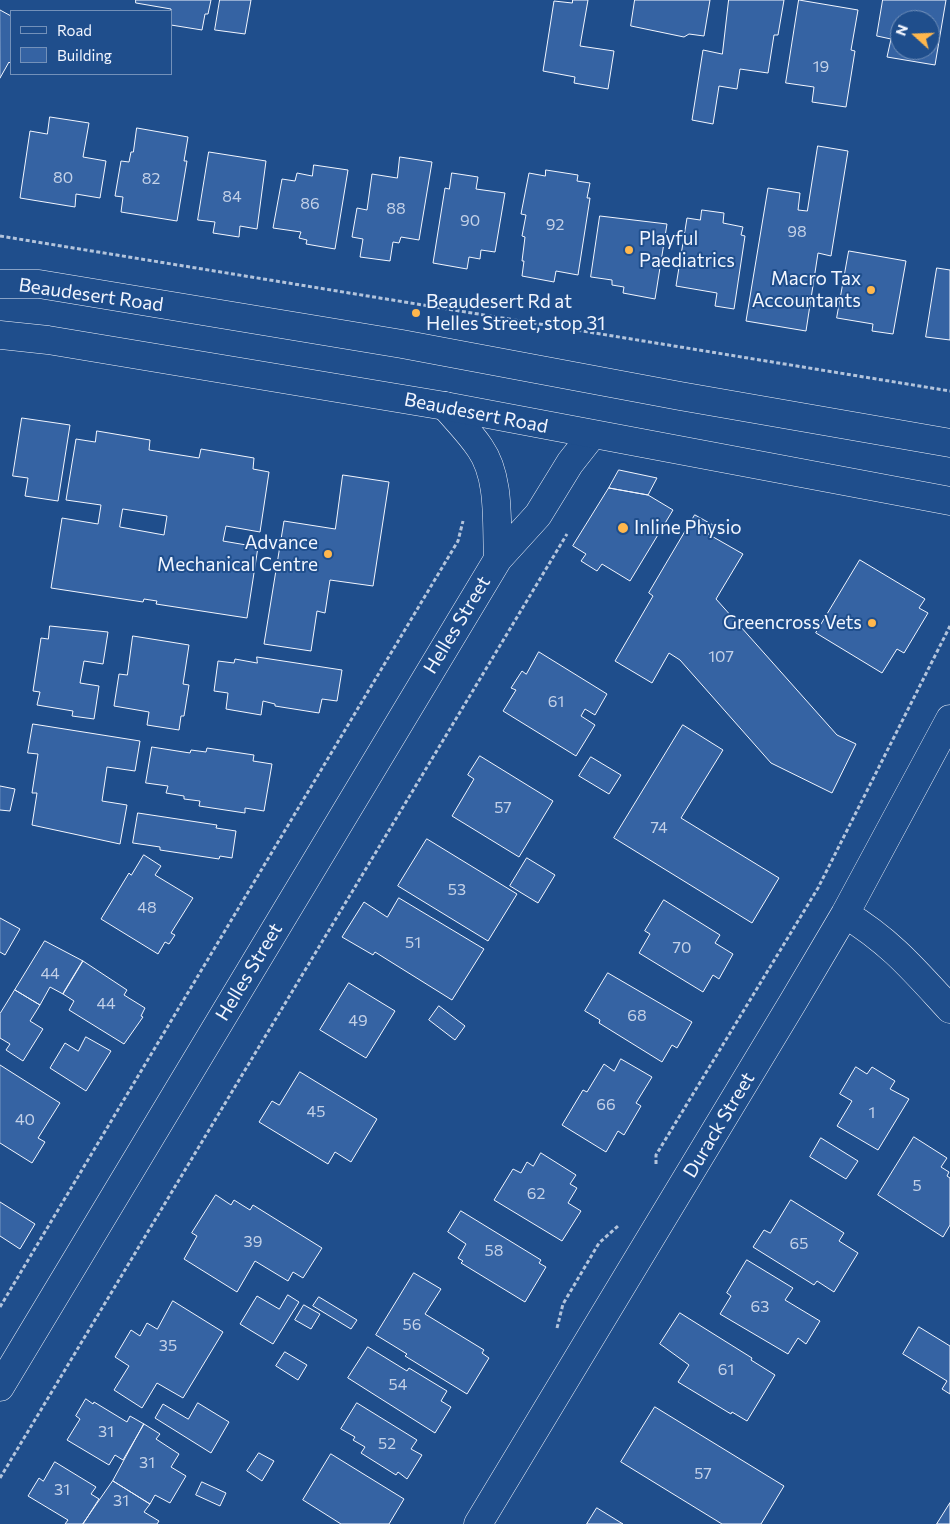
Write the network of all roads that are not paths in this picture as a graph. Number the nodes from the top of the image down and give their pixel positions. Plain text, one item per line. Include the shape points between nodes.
1 (0, 284) edge
2 (0, 336) edge
3 (445, 406) junction
4 (592, 435) junction
5 (950, 443) edge
6 (950, 501) edge
7 (498, 558) junction
8 (950, 719) edge
9 (845, 914) junction
10 (950, 1009) edge
11 (0, 1386) edge
12 (478, 1524) edge

1 - 5 main road, Beaudesert Road via 39,284 402,344
2 - 3 main road, Beaudesert Road via 48,340
3 - 4 main road, Beaudesert Road
3 - 7 main road, Helles Street via 481,450 490,472 495,493
4 - 6 main road, Beaudesert Road
4 - 7 main road, Helles Street via 538,515
7 - 11 main road, Helles Street
8 - 9 main road, Durack Street
9 - 10 main road via 899,953
9 - 12 main road, Durack Street

